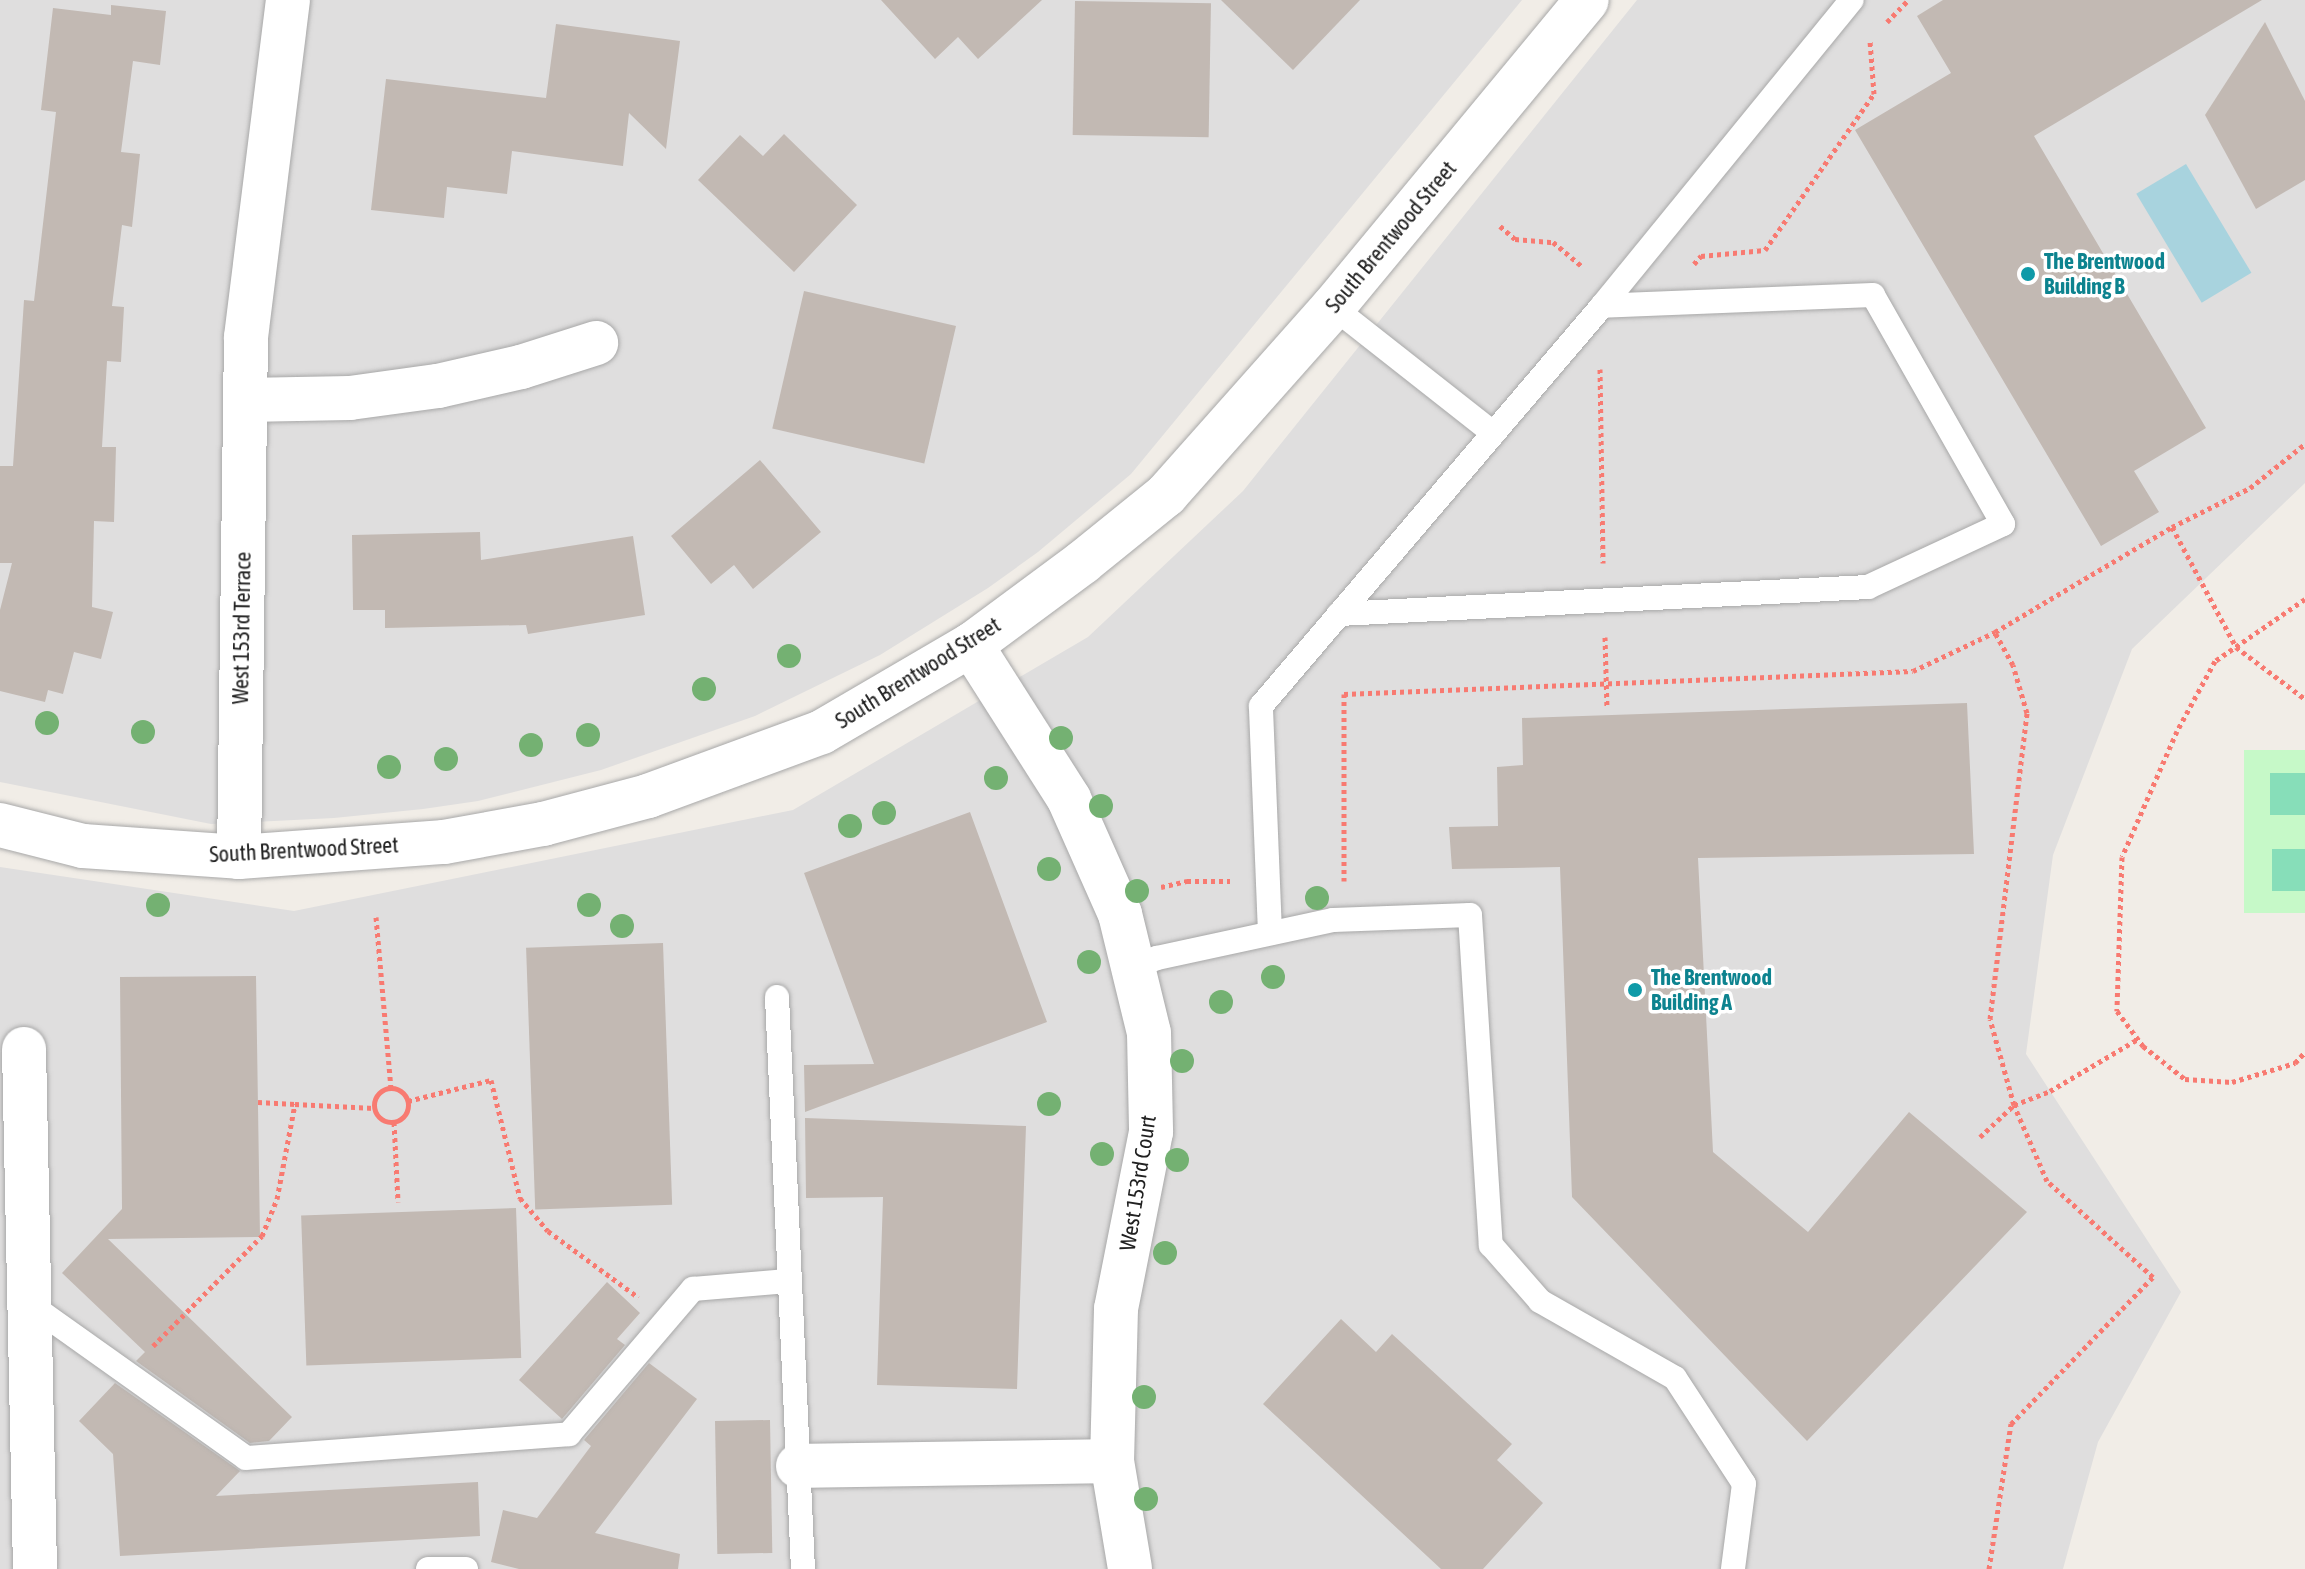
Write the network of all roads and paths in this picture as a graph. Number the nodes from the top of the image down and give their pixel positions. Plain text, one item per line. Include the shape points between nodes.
1 (288, 0) edge
2 (1587, 0) edge
3 (1852, 0) edge
4 (1500, 226) dead end
5 (1602, 306) junction
6 (1333, 307) junction
7 (596, 343) dead end
8 (245, 400) junction
9 (1493, 433) junction
10 (2305, 444) edge
11 (2172, 527) junction
12 (2305, 599) edge
13 (1339, 614) junction
14 (1995, 632) junction
15 (971, 645) junction
16 (2236, 647) junction
17 (2305, 699) edge
18 (0, 825) edge
19 (239, 857) junction
20 (1268, 881) junction
21 (1114, 899) junction
22 (376, 917) dead end
23 (1270, 933) junction
24 (1133, 968) junction
25 (777, 997) dead end
26 (2138, 1039) junction
27 (24, 1049) dead end
28 (2305, 1052) edge
29 (391, 1087) junction
30 (408, 1101) junction
31 (258, 1102) dead end
32 (295, 1104) junction
33 (2014, 1105) junction
34 (374, 1108) junction
35 (394, 1122) junction
36 (1980, 1137) dead end
37 (398, 1202) dead end
38 (788, 1281) junction
39 (28, 1303) junction
40 (668, 1318) junction
41 (126, 1371) junction
42 (1112, 1461) junction
43 (798, 1466) junction
44 (35, 1569) edge
45 (428, 1569) edge
46 (466, 1569) edge
47 (803, 1569) edge
48 (1130, 1569) edge
49 (1733, 1569) edge
50 (1989, 1569) edge

1 - 8 street, West 153rd Terrace via 246,337
2 - 6 street, South Brentwood Street
3 - 5 lane
4 - 5 path via 1515,239 1553,242 1581,263
5 - 9 lane
5 - 13 lane via 1873,295 2003,524 1868,587
6 - 9 lane
6 - 15 street, South Brentwood Street via 1166,495
7 - 8 street via 438,386 350,398
8 - 19 street, West 153rd Terrace
9 - 13 lane
10 - 11 path via 2250,488
11 - 14 path
11 - 16 path
12 - 16 path
13 - 20 lane via 1261,706
14 - 20 path via 1913,671 1344,694 1345,881
14 - 33 path via 2013,665 2027,713 1990,1019
15 - 19 street, South Brentwood Street via 822,732 648,796 543,824 444,842
15 - 21 street, West 153rd Court via 1069,799
16 - 17 path
16 - 26 path via 2215,661 2177,731 2122,857 2117,1011
18 - 19 street, South Brentwood Street via 83,846
20 - 21 path via 1187,881
20 - 23 lane
21 - 24 street, West 153rd Court
22 - 29 path
23 - 24 lane
23 - 49 lane via 1333,920 1470,915 1491,1245 1540,1301 1675,1378 1744,1484
24 - 42 street, West 153rd Court via 1149,1033 1151,1132 1116,1309
25 - 38 lane
26 - 28 path via 2185,1079 2232,1082 2295,1063
26 - 33 path via 2050,1091
27 - 39 street
29 - 30 path
29 - 34 path via 380,1092
30 - 35 path via 404,1117
30 - 40 path via 491,1080 520,1198 548,1231
31 - 32 path
32 - 34 path
32 - 41 path via 277,1199 262,1236
33 - 36 path
33 - 50 path via 2047,1181 2153,1277 2011,1424
34 - 35 path via 383,1120
35 - 37 path
38 - 40 lane via 693,1289
38 - 43 lane
39 - 41 lane
39 - 44 street
40 - 41 lane via 569,1434 246,1458
42 - 43 street
42 - 48 street, West 153rd Court
43 - 47 lane
45 - 46 lane

